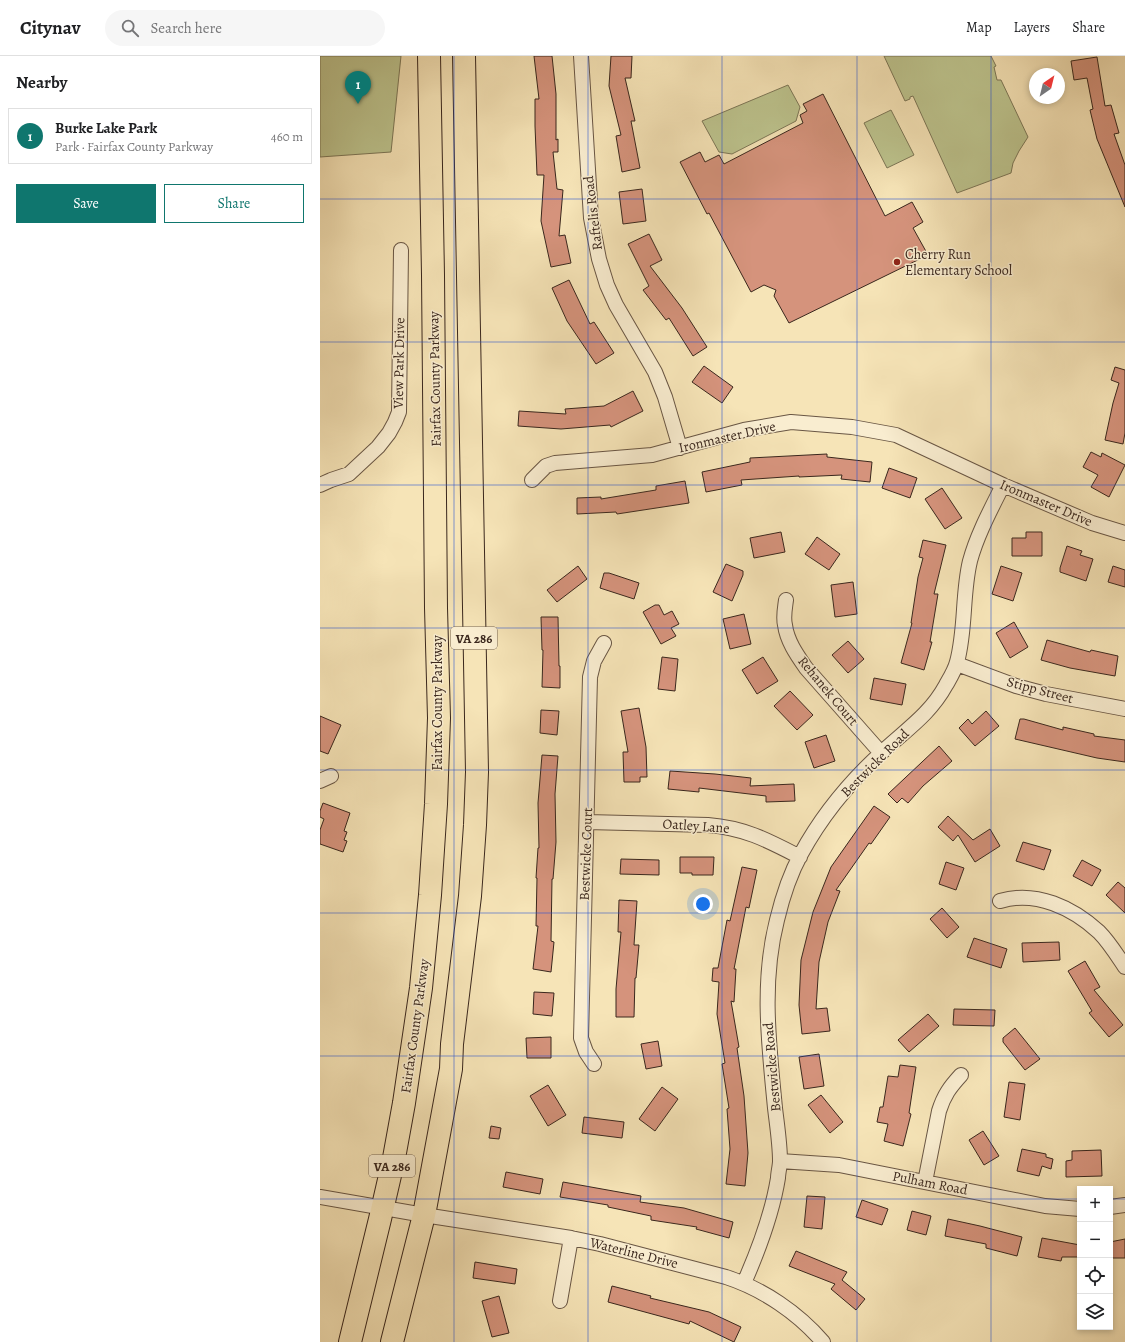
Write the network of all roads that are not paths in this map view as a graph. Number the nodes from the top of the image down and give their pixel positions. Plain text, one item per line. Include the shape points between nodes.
1 (429, 56) edge
2 (464, 56) edge
3 (581, 56) edge
4 (401, 250) dead end
5 (680, 448) junction
6 (532, 480) dead end
7 (1003, 484) junction
8 (320, 485) edge
9 (1125, 533) edge
10 (786, 600) dead end
11 (604, 643) dead end
12 (957, 664) junction
13 (1125, 709) edge
14 (881, 753) junction
15 (587, 822) junction
16 (800, 856) junction
17 (1000, 901) dead end
18 (1125, 966) edge
19 (594, 1064) dead end
20 (961, 1075) dead end
21 (780, 1161) junction
22 (925, 1182) junction
23 (320, 1197) edge
24 (1125, 1205) edge
25 (1113, 1207) edge
26 (383, 1208) junction
27 (1077, 1209) edge
28 (424, 1215) junction
29 (571, 1238) junction
30 (744, 1283) junction
31 (560, 1301) dead end
32 (350, 1342) edge
33 (392, 1342) edge
34 (823, 1342) edge

1 - 26 highway, Fairfax County Parkway / VA 286 via 439,718 436,804 421,988 404,1103
2 - 28 highway, VA 286 via 477,772 465,941 451,1069
3 - 5 street, Raftelis Road via 591,218 599,259 616,305 655,372
4 - 8 street, View Park Drive via 399,412 396,422 378,447 349,474
5 - 6 street, Ironmaster Drive via 652,455 556,463 546,466
5 - 7 street, Ironmaster Drive via 744,430 792,422 852,427 896,435
7 - 9 street, Ironmaster Drive via 1092,523
7 - 12 street, Bestwicke Road via 970,561
10 - 14 street, Rehanek Court via 784,625 797,655
11 - 15 street, Bestwicke Court via 594,661 590,677
12 - 13 street, Stipp Street via 1016,686
12 - 14 street, Bestwicke Road via 946,686 926,714
14 - 16 street, Bestwicke Road via 836,802
15 - 16 street, Oatley Lane via 725,826 750,833
15 - 19 street, Bestwicke Court via 581,1038
16 - 21 street, Bestwicke Road via 777,920 767,979 767,1027
17 - 18 street via 1012,898 1038,898 1072,912 1099,933
20 - 22 street via 950,1086 942,1100
21 - 22 street, Pulham Road via 839,1165
21 - 30 street, Bestwicke Road via 769,1218
22 - 27 street, Pulham Road via 1045,1206
23 - 26 street, Waterline Drive
24 - 25 street
26 - 28 street, Waterline Drive
26 - 32 highway, Fairfax County Parkway / VA 286
28 - 29 street, Waterline Drive
28 - 33 highway, VA 286
29 - 30 street, Waterline Drive
29 - 31 street
30 - 34 street, Waterline Drive via 797,1317

